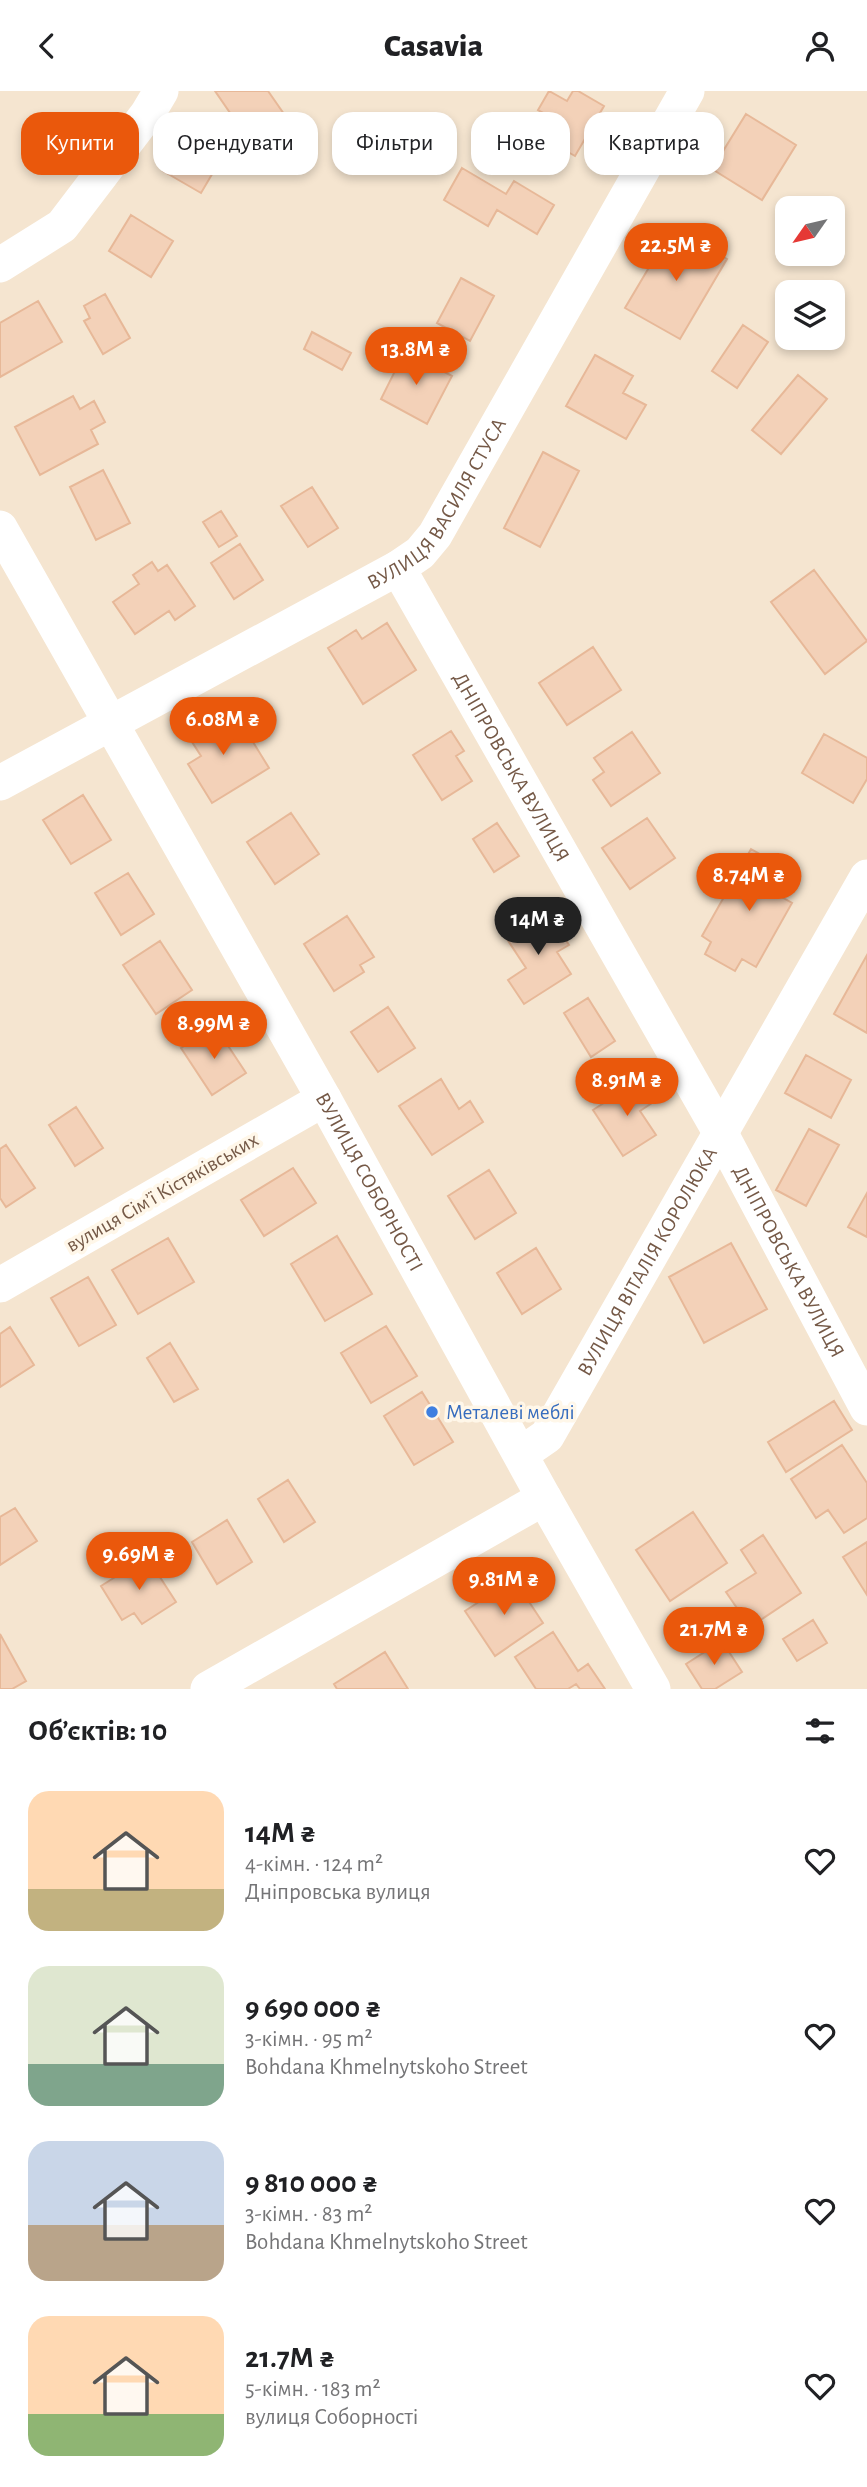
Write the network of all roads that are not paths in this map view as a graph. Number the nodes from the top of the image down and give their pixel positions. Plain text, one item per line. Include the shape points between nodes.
1 (161, 91) edge
2 (687, 91) edge
3 (0, 265) edge
4 (0, 528) edge
5 (398, 568) junction
6 (110, 722) junction
7 (0, 783) edge
8 (867, 877) edge
9 (324, 1099) junction
10 (720, 1132) junction
11 (0, 1285) edge
12 (866, 1402) edge
13 (521, 1454) junction
14 (544, 1498) junction
15 (208, 1689) edge
16 (653, 1689) edge

1 - 3 street via 62,226
2 - 5 street, ВУЛИЦЯ ВАСИЛЯ СТУСА via 435,535
4 - 6 street, ВУЛИЦЯ СОБОРНОСТІ
5 - 6 street, ВУЛИЦЯ ВАСИЛЯ СТУСА
5 - 10 street, ДНІПРОВСЬКА ВУЛИЦЯ
6 - 7 street, ВУЛИЦЯ ВАСИЛЯ СТУСА
6 - 9 street, ВУЛИЦЯ СОБОРНОСТІ
8 - 10 street, ВУЛИЦЯ ВІТАЛІЯ КОРОЛЮКА
9 - 11 street, вулиця Сімʼї Кістяківських
9 - 13 street, ВУЛИЦЯ СОБОРНОСТІ
10 - 12 street, ДНІПРОВСЬКА ВУЛИЦЯ
10 - 13 street, ВУЛИЦЯ ВІТАЛІЯ КОРОЛЮКА via 547,1436
13 - 14 street, ВУЛИЦЯ СОБОРНОСТІ
14 - 15 street
14 - 16 street, ВУЛИЦЯ СОБОРНОСТІ

